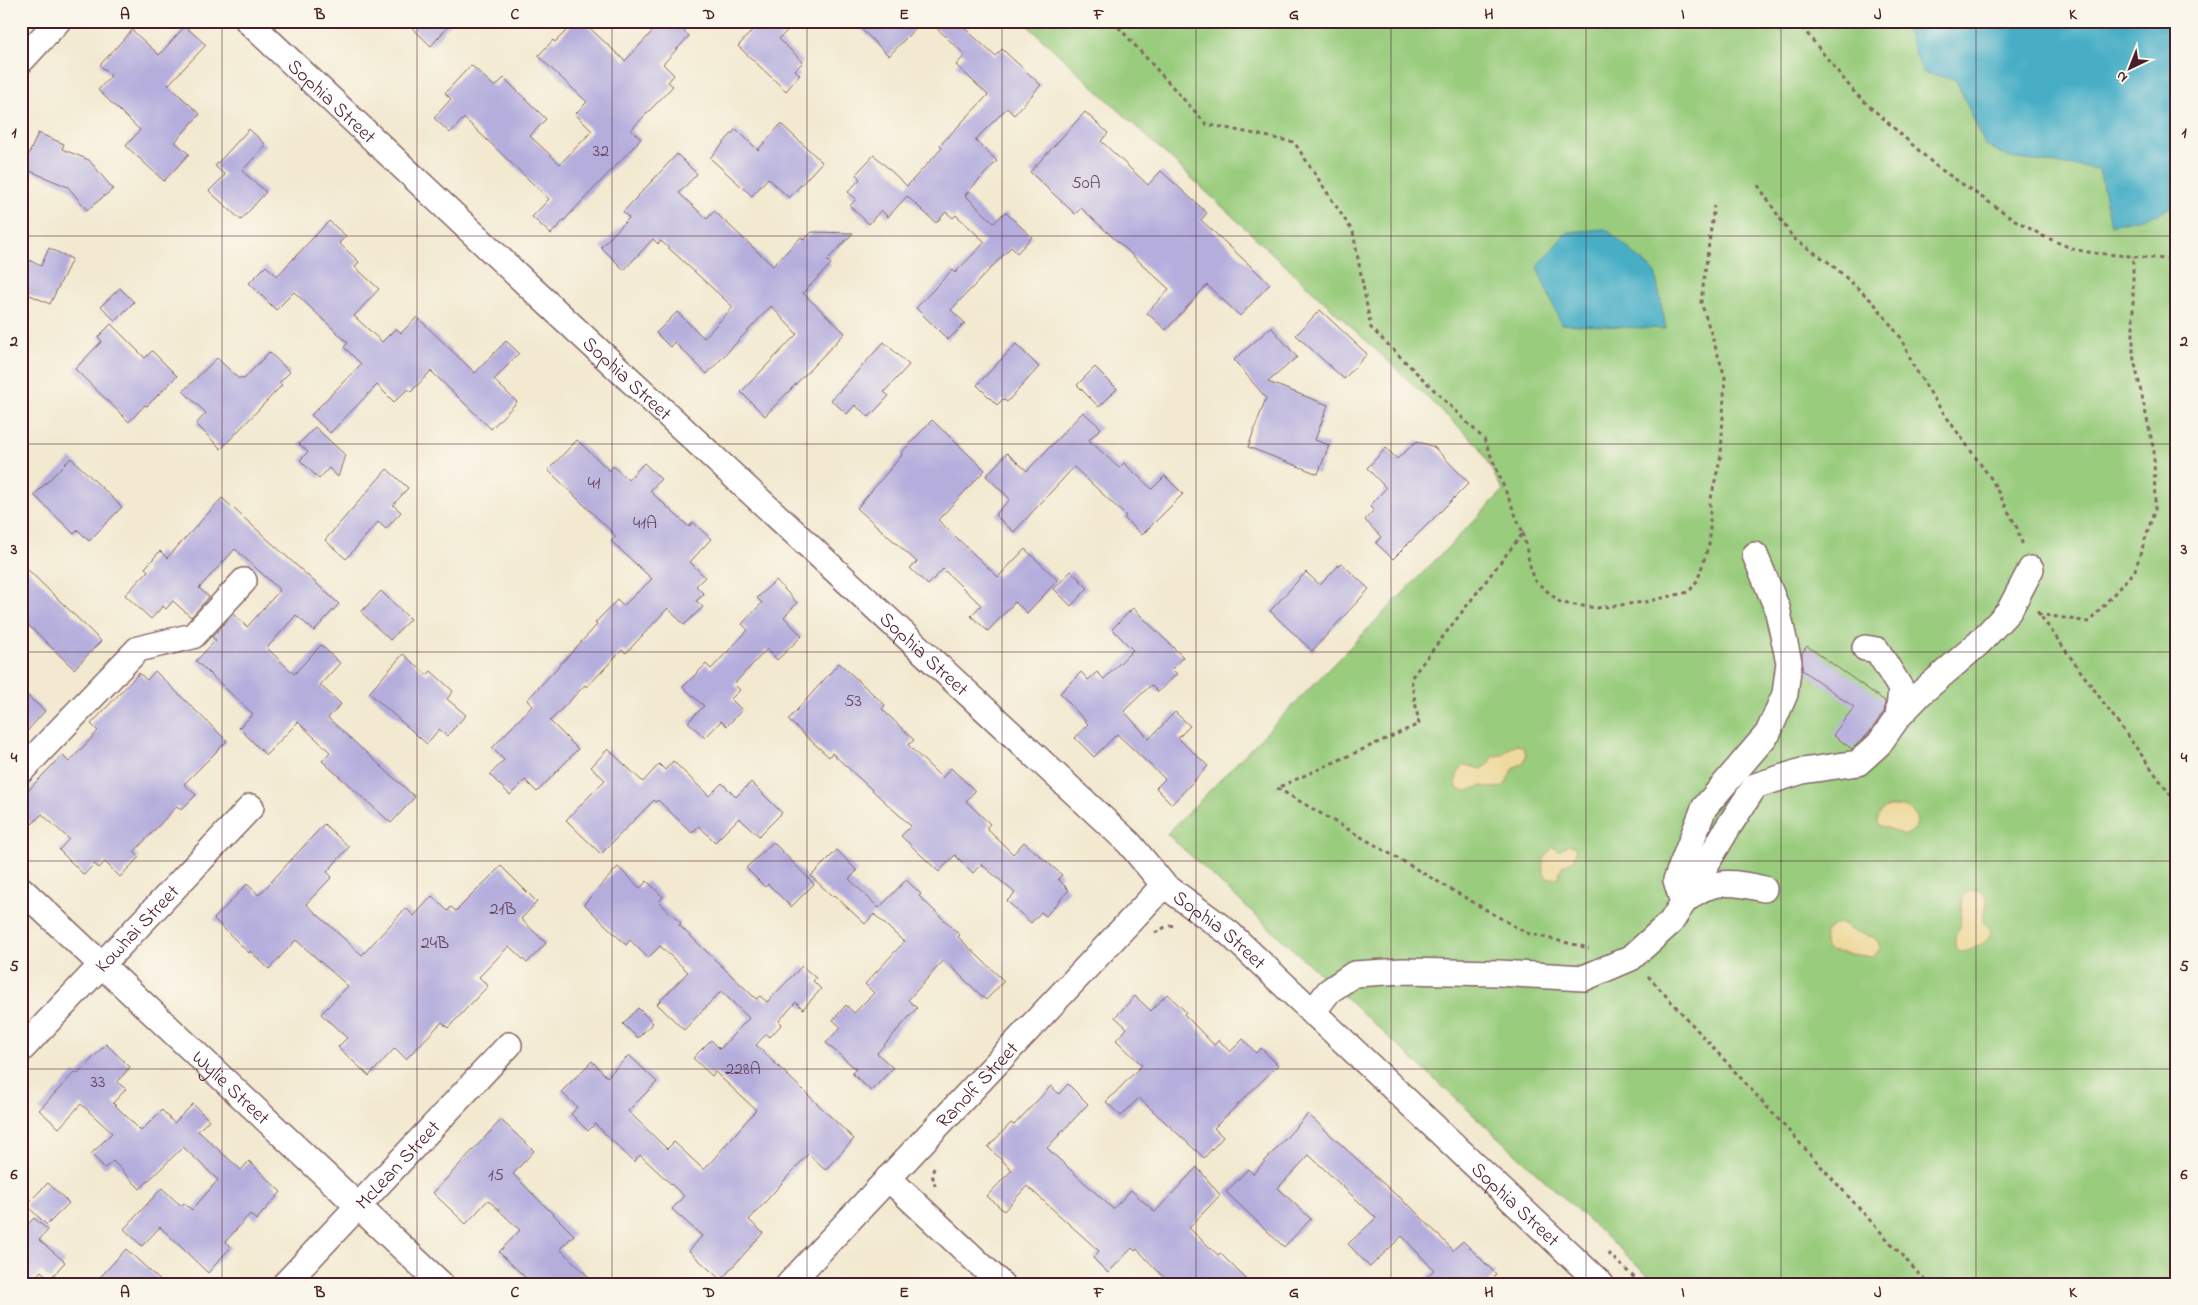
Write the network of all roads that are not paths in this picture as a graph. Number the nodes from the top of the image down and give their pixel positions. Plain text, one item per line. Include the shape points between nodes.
1 (58, 21) edge
2 (248, 21) edge
3 (21, 61) edge
4 (1755, 555) dead end
5 (2031, 568) road end
6 (244, 580) dead end
7 (1865, 648) dead end
8 (1898, 717) junction
9 (21, 771) edge
10 (251, 807) dead end
11 (1164, 885) junction
12 (21, 889) edge
13 (1764, 889) dead end
14 (1683, 903) junction
15 (100, 966) junction
16 (1312, 1013) junction
17 (509, 1045) dead end
18 (21, 1050) edge
19 (888, 1178) junction
20 (358, 1205) junction
21 (285, 1284) edge
22 (441, 1284) edge
23 (789, 1284) edge
24 (1001, 1284) edge
25 (1600, 1284) edge

1 - 3 street
2 - 11 street, Sophia Street via 1129,843
4 - 14 street via 1777,608 1789,662 1785,694 1768,733 1704,808 1676,880
5 - 8 street via 2009,611
6 - 9 street via 193,636 138,649
7 - 8 street via 1877,650 1901,689
8 - 14 street via 1879,744 1858,763 1802,771 1755,786
10 - 15 street, Kowhai Street
11 - 16 street, Sophia Street via 1229,932
11 - 19 street, Ranolf Street
12 - 15 street, Wylie Street
13 - 14 street via 1716,883 1693,894
14 - 16 street via 1671,922 1631,958 1584,978 1403,971 1354,974 1329,991
15 - 18 street, Kowhai Street
15 - 20 street, Wylie Street
16 - 25 street, Sophia Street
17 - 20 street, McLean Street
19 - 23 street, Ranolf Street
19 - 24 street
20 - 21 street, McLean Street
20 - 22 street, Wylie Street

